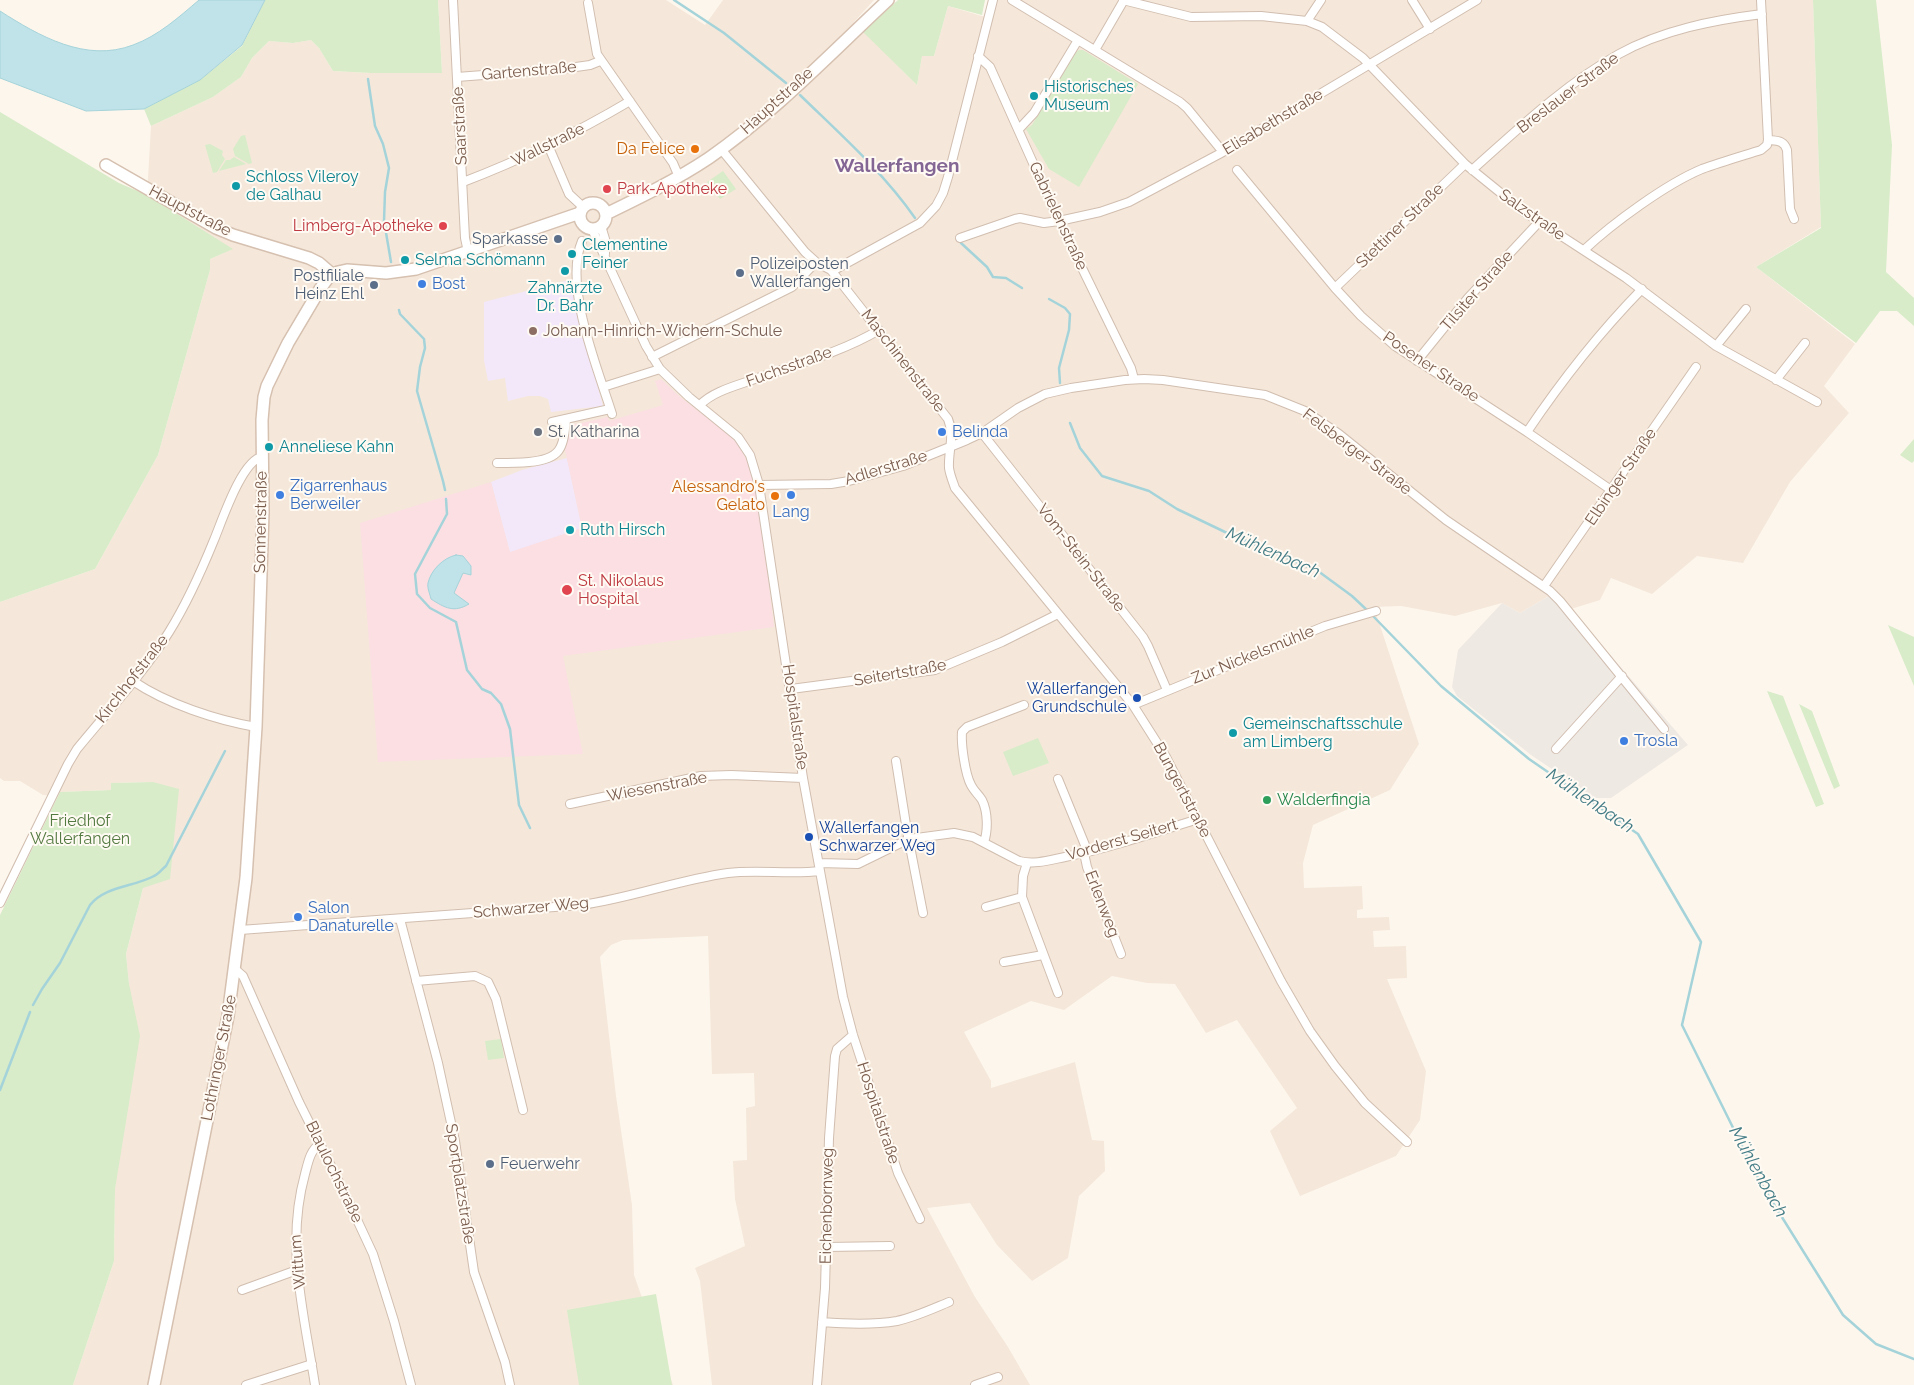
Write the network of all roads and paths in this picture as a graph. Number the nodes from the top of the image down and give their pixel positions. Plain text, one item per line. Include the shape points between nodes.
1 (453, 0) edge
2 (888, 0) edge
3 (993, 0) edge
4 (1012, 0) edge
5 (1123, 0) edge
6 (1321, 0) edge
7 (1412, 0) edge
8 (1476, 0) edge
9 (1761, 0) edge
10 (588, 3) dead end
11 (1762, 14) junction
12 (1307, 21) junction
13 (1430, 29) junction
14 (1078, 40) junction
15 (1095, 50) junction
16 (978, 56) junction
17 (600, 61) junction
18 (1370, 65) junction
19 (457, 77) junction
20 (630, 101) junction
21 (1019, 129) junction
22 (1768, 140) junction
23 (548, 145) junction
24 (721, 149) junction
25 (1223, 152) junction
26 (1465, 164) junction
27 (106, 165) dead end
28 (1237, 170) dead end
29 (1472, 170) junction
30 (679, 177) junction
31 (463, 182) junction
32 (604, 211) junction
33 (581, 214) junction
34 (1794, 219) dead end
35 (1059, 221) junction
36 (1539, 222) junction
37 (597, 228) junction
38 (960, 238) dead end
39 (582, 241) dead end
40 (1584, 250) junction
41 (468, 252) junction
42 (816, 262) junction
43 (831, 270) junction
44 (333, 275) junction
45 (1336, 288) junction
46 (1642, 289) junction
47 (1746, 308) dead end
48 (879, 330) junction
49 (1805, 343) dead end
50 (1715, 345) junction
51 (652, 357) junction
52 (1417, 362) junction
53 (1696, 366) dead end
54 (660, 369) junction
55 (1134, 379) junction
56 (1776, 380) junction
57 (602, 387) junction
58 (1817, 402) dead end
59 (700, 405) junction
60 (566, 420) junction
61 (552, 422) dead end
62 (1527, 432) junction
63 (982, 433) junction
64 (952, 447) junction
65 (262, 457) junction
66 (497, 463) dead end
67 (760, 485) junction
68 (1611, 490) junction
69 (1544, 586) junction
70 (1376, 611) dead end
71 (1058, 614) junction
72 (1622, 676) junction
73 (133, 681) junction
74 (791, 690) junction
75 (1167, 690) junction
76 (1024, 705) dead end
77 (1133, 705) junction
78 (256, 727) junction
79 (1664, 729) dead end
80 (1556, 749) dead end
81 (896, 761) dead end
82 (803, 778) junction
83 (1058, 779) dead end
84 (570, 804) dead end
85 (1198, 819) junction
86 (909, 839) junction
87 (984, 842) junction
88 (1084, 853) junction
89 (1027, 863) junction
90 (819, 867) junction
91 (1022, 896) junction
92 (0, 903) edge
93 (986, 907) dead end
94 (922, 913) dead end
95 (400, 919) junction
96 (240, 930) junction
97 (1042, 954) junction
98 (1121, 954) dead end
99 (1004, 962) dead end
100 (235, 969) junction
101 (416, 981) junction
102 (1058, 993) dead end
103 (853, 1035) junction
104 (523, 1110) dead end
105 (1407, 1142) dead end
106 (320, 1144) junction
107 (920, 1219) dead end
108 (890, 1246) dead end
109 (827, 1247) junction
110 (297, 1270) junction
111 (242, 1290) dead end
112 (949, 1302) dead end
113 (822, 1322) junction
114 (312, 1364) junction
115 (998, 1377) dead end
116 (154, 1385) edge
117 (246, 1385) edge
118 (315, 1385) edge
119 (411, 1385) edge
120 (510, 1385) edge
121 (817, 1385) edge
122 (975, 1385) edge

1 - 19 street, Saarstraße
2 - 24 street, Hauptstraße via 766,113
3 - 16 street
4 - 14 street
5 - 12 street via 1191,17 1261,16
5 - 15 street
6 - 12 street
7 - 13 street
8 - 13 street, Elisabethstraße
9 - 11 street
10 - 17 street
11 - 22 street
11 - 29 street, Breslauer Straße via 1711,22 1620,53 1564,92
12 - 18 street, Salzstraße via 1322,27
13 - 18 street, Elisabethstraße
14 - 15 street
14 - 21 street via 1034,113
15 - 25 street via 1180,102
16 - 21 street, Gabrielenstraße via 990,67
16 - 43 street via 948,177 936,206 920,223
17 - 19 street, Gartenstraße via 562,69
17 - 20 street
18 - 25 street, Elisabethstraße
18 - 26 street, Salzstraße
19 - 31 street, Saarstraße
20 - 23 street, Wallstraße
20 - 30 street via 673,163
21 - 35 street, Gabrielenstraße
22 - 34 street via 1781,141 1787,150 1790,208
22 - 40 street via 1762,150 1703,169 1676,182
23 - 31 street, Wallstraße
23 - 33 street
24 - 30 street, Hauptstraße
24 - 42 street, Maschinenstraße via 794,240
25 - 35 street, Elisabethstraße via 1130,202
26 - 29 street, Salzstraße
26 - 45 street, Stettiner Straße
27 - 44 street, Hauptstraße via 216,228 309,258
28 - 45 street, Posener Straße
29 - 36 street, Salzstraße
30 - 32 street, Hauptstraße via 657,188 639,192
31 - 41 street, Saarstraße
32 - 33 street via 594,203 588,204
32 - 37 street via 605,220
33 - 37 street via 586,227
33 - 41 street
35 - 38 street, Elisabethstraße via 1020,218
35 - 55 street, Gabrielenstraße
36 - 40 street, Salzstraße
36 - 52 street, Tilsiter Straße via 1480,285
37 - 51 street, Hospitalstraße via 605,254
39 - 57 street via 576,259 580,302
40 - 46 street, Salzstraße
41 - 44 street via 433,265 390,273 343,270
42 - 43 street, Maschinenstraße
42 - 51 street via 792,287
43 - 48 street, Maschinenstraße
44 - 65 street, Sonnenstraße via 306,312 267,386 263,407
45 - 52 street, Posener Straße via 1377,331
46 - 50 street, Salzstraße
46 - 62 street via 1569,371
47 - 50 street
48 - 59 street, Fuchsstraße via 733,387
48 - 64 street, Maschinenstraße via 948,419
49 - 56 street
50 - 56 street, Salzstraße
51 - 54 street, Hospitalstraße
52 - 62 street, Posener Straße
53 - 68 street, Elbinger Straße
54 - 57 street
54 - 59 street, Hospitalstraße
55 - 63 street, Felsberger Straße via 1045,394
55 - 69 street, Felsberger Straße via 1248,392 1305,411 1452,524
56 - 58 street, Salzstraße
57 - 60 street via 611,411
59 - 67 street, Hospitalstraße via 728,427 744,445
60 - 61 street
60 - 66 street via 563,442 553,457
62 - 68 street, Posener Straße
63 - 64 street, Felsberger Straße
63 - 75 street, Vom-Stein-Straße via 1143,637
64 - 67 street, Adlerstraße via 903,466 849,481
64 - 71 street, Bungertstraße via 949,469 955,488
65 - 73 street, Kirchhofstraße via 256,458 246,469 186,603
65 - 78 street, Sonnenstraße
67 - 74 street, Hospitalstraße
68 - 69 street, Elbinger Straße
69 - 72 street, Felsberger Straße
70 - 75 street, Zur Nickelsmühle via 1325,626
71 - 74 street, Seitertstraße via 935,670
71 - 77 street, Bungertstraße
72 - 79 street, Felsberger Straße
72 - 80 street
73 - 78 street via 190,708
73 - 92 street, Kirchhofstraße via 72,756
74 - 82 street, Hospitalstraße
75 - 77 street, Zur Nickelsmühle
76 - 87 street via 967,727 962,732 967,776 983,802 987,826
77 - 85 street, Bungertstraße via 1166,757
78 - 96 street, Lothringer Straße
81 - 86 street
82 - 84 street, Wiesenstraße via 701,776
82 - 90 street, Hospitalstraße
83 - 88 street, Erlenweg via 1085,845
85 - 88 street, Vorderst Seitert
85 - 105 street, Bungertstraße via 1310,1031 1365,1103
86 - 87 street via 954,833
86 - 90 street via 858,864
86 - 94 street
87 - 89 street
88 - 89 street, Vorderst Seitert
88 - 98 street, Erlenweg
89 - 91 street via 1022,876
90 - 95 street, Schwarzer Weg via 731,873 591,903
90 - 103 street, Hospitalstraße via 836,965
91 - 93 street
91 - 97 street
95 - 96 street, Schwarzer Weg
95 - 101 street, Sportplatzstraße
96 - 100 street, Lothringer Straße
97 - 99 street
97 - 102 street
100 - 106 street, Blaulochstraße via 243,976
100 - 116 street, Lothringer Straße via 214,1092
101 - 104 street via 475,976 488,982 496,999
101 - 120 street, Sportplatzstraße via 455,1142 474,1272 503,1354
103 - 107 street, Hospitalstraße via 898,1173
103 - 109 street, Eichenbornweg via 837,1049 835,1056 828,1138
106 - 110 street, Wittum via 311,1154 298,1206
106 - 119 street, Blaulochstraße via 373,1254
108 - 109 street
109 - 113 street, Eichenbornweg
110 - 111 street
110 - 114 street, Wittum
112 - 113 street via 896,1321 861,1324
113 - 121 street, Eichenbornweg
114 - 117 street
114 - 118 street, Wittum
115 - 122 street

